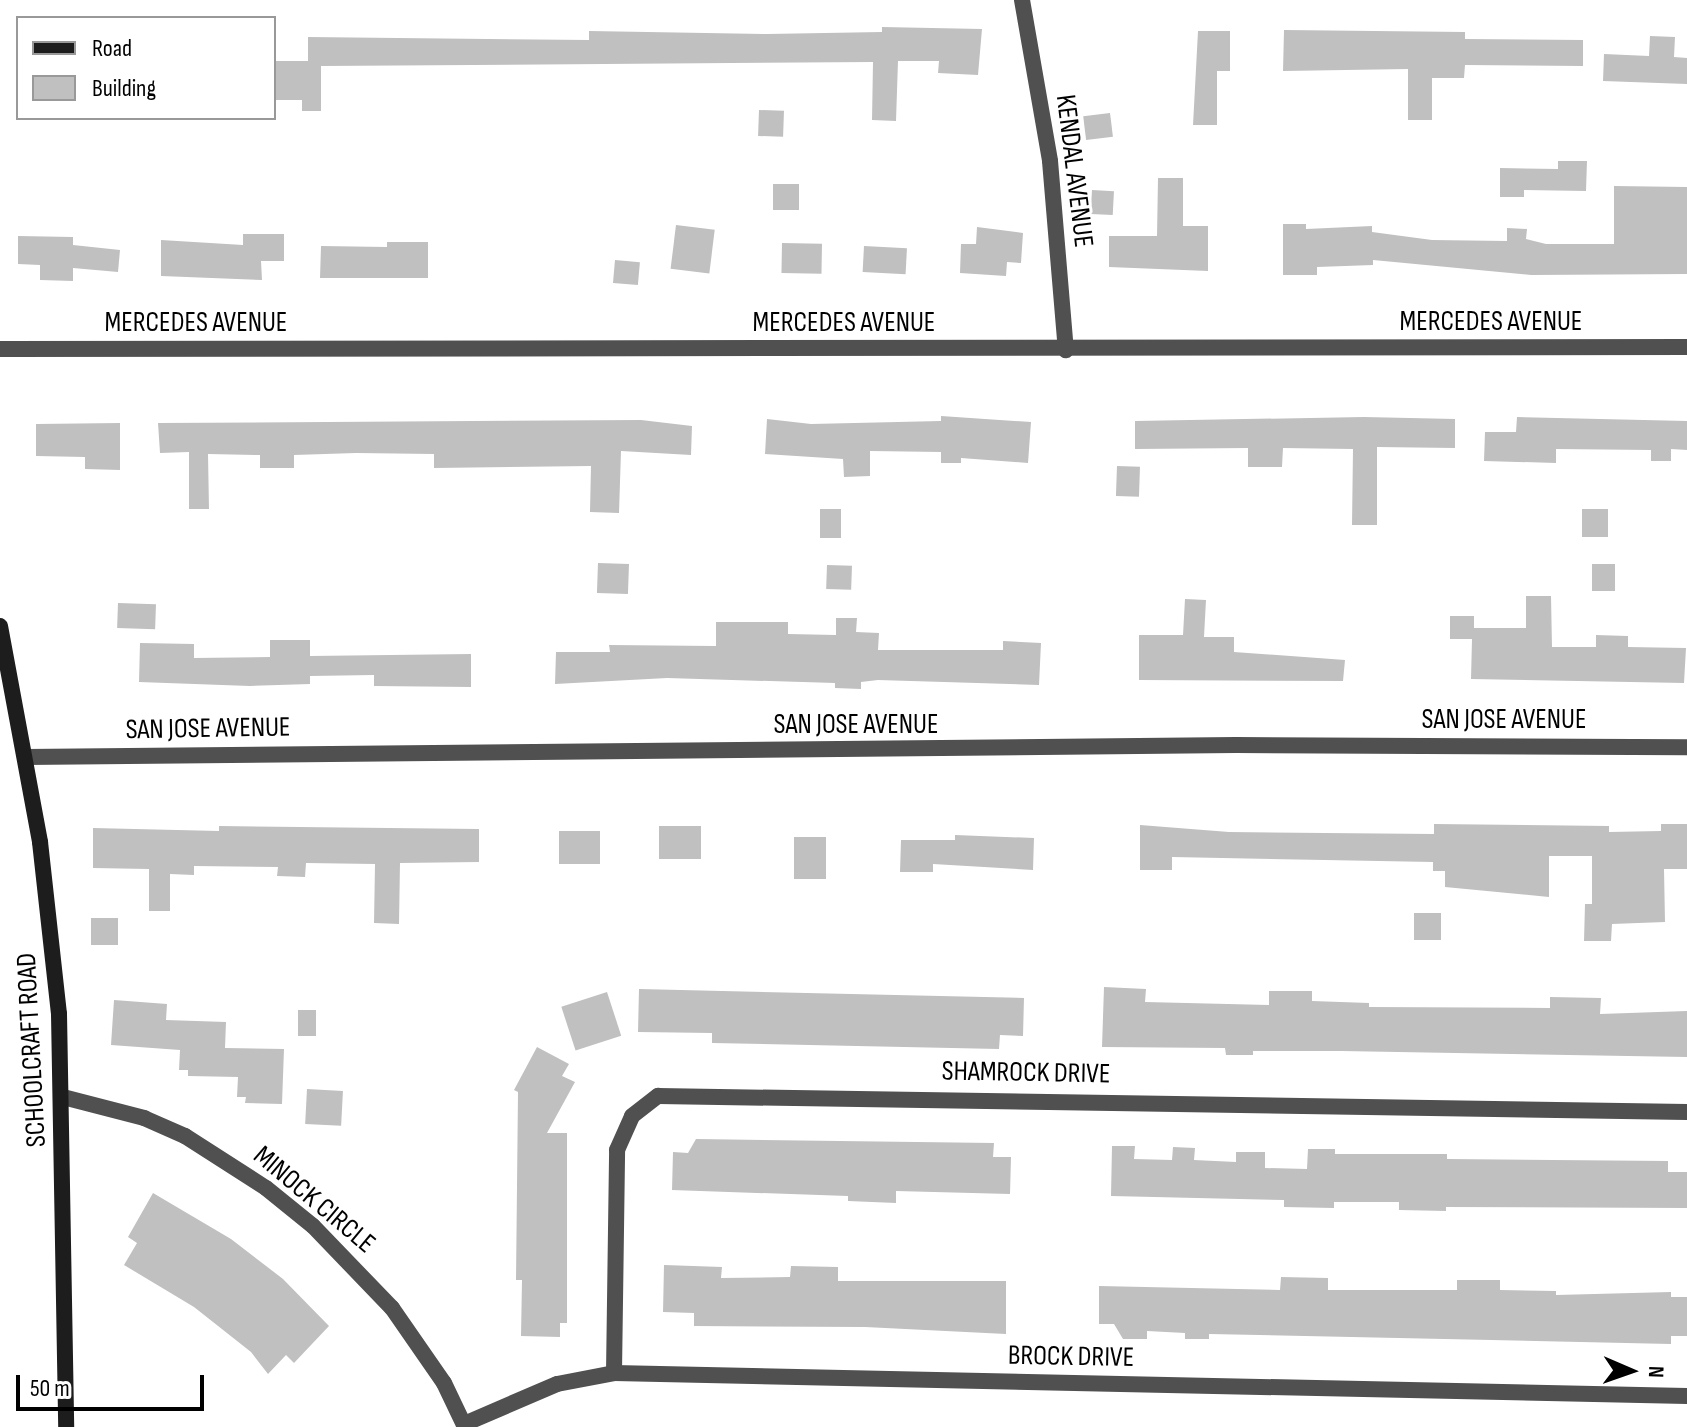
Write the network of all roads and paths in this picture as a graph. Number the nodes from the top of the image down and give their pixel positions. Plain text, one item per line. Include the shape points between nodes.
1 (1022, 0) edge
2 (1687, 347) edge
3 (0, 349) edge
4 (1066, 350) junction
5 (0, 626) edge
6 (1687, 747) edge
7 (26, 757) junction
8 (63, 1097) junction
9 (1687, 1112) edge
10 (614, 1373) junction
11 (1687, 1396) edge
12 (465, 1426) edge
13 (66, 1427) edge

1 - 4 street, KENDAL AVENUE via 1050,161
2 - 4 street, MERCEDES AVENUE
3 - 4 street, MERCEDES AVENUE
5 - 7 main road, SCHOOLCRAFT ROAD
6 - 7 street, SAN JOSE AVENUE via 1236,745
7 - 8 main road, SCHOOLCRAFT ROAD via 52,940
8 - 12 street, MINOCK CIRCLE via 144,1118 185,1136 234,1165 313,1226 400,1318
8 - 13 main road, SCHOOLCRAFT ROAD
9 - 10 street, SHAMROCK DRIVE via 658,1096 632,1116 617,1150
10 - 11 street, BROCK DRIVE
10 - 12 street, BROCK DRIVE via 557,1384

